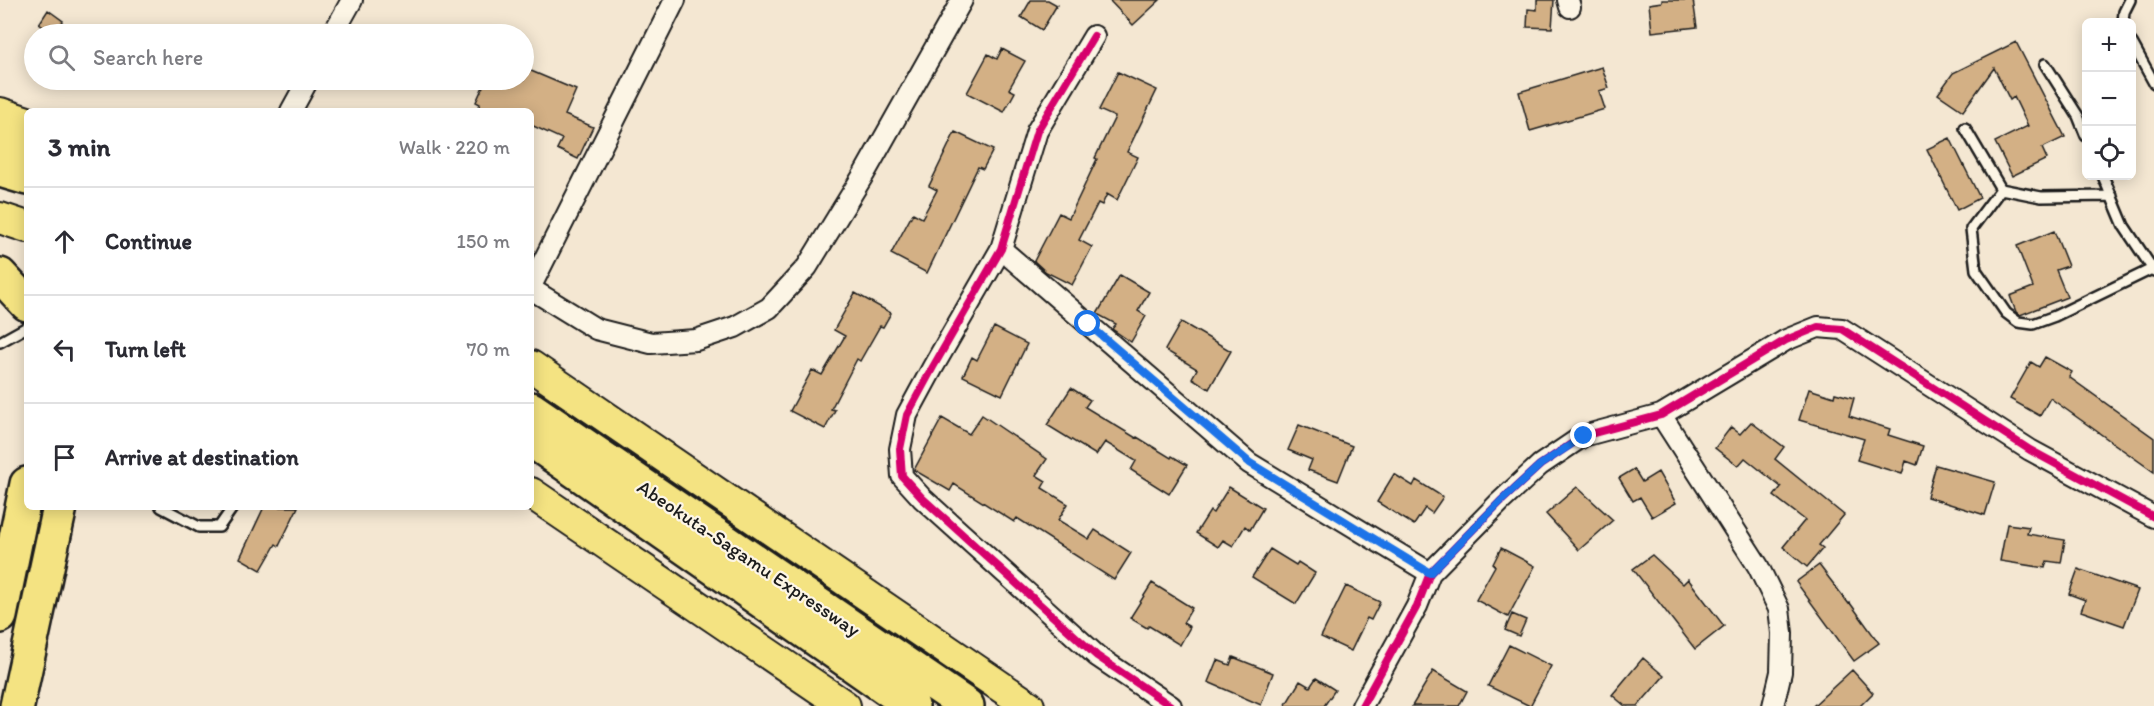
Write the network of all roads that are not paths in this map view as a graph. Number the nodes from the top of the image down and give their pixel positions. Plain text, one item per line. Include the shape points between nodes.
1 (352, 0) edge
2 (675, 0) edge
3 (962, 0) edge
4 (2130, 0) edge
5 (2123, 18) edge
6 (339, 24) edge
7 (1094, 36) dead end
8 (2136, 50) edge
9 (2045, 64) dead end
10 (2154, 83) edge
11 (303, 90) edge
12 (293, 108) edge
13 (0, 113) edge
14 (24, 121) edge
15 (2082, 126) edge
16 (1965, 128) dead end
17 (0, 140) edge
18 (24, 148) edge
19 (0, 170) edge
20 (24, 177) edge
21 (2105, 180) edge
22 (2001, 189) junction
23 (2112, 196) junction
24 (0, 218) edge
25 (24, 226) edge
26 (1002, 249) junction
27 (2153, 270) edge
28 (0, 275) edge
29 (534, 281) edge
30 (534, 289) edge
31 (24, 301) edge
32 (24, 329) edge
33 (0, 342) edge
34 (534, 368) edge
35 (534, 412) edge
36 (1661, 415) junction
37 (534, 443) edge
38 (24, 494) edge
39 (534, 495) edge
40 (59, 510) edge
41 (167, 510) edge
42 (231, 510) edge
43 (2154, 517) edge
44 (5, 561) edge
45 (1430, 573) junction
46 (0, 616) edge
47 (17, 706) edge
48 (845, 706) edge
49 (912, 706) edge
50 (967, 706) edge
51 (1029, 706) edge
52 (1171, 706) edge
53 (1362, 706) edge
54 (1773, 706) edge

1 - 6 street
2 - 29 street
3 - 30 street via 807,267 769,308 735,327 696,340 651,343 596,329
4 - 5 lane
7 - 26 street via 1037,131
8 - 10 lane
9 - 15 lane
11 - 12 street
13 - 14 main road
16 - 22 lane
17 - 18 highway
19 - 20 highway
21 - 23 lane
22 - 23 lane via 2042,196
22 - 27 lane via 1971,229 1976,270 2006,313 2018,322 2032,324 2055,316
23 - 27 lane via 2124,226
24 - 25 main road
26 - 45 street via 1250,463
26 - 52 street via 907,415 900,449 902,476 1097,656
28 - 31 highway
32 - 33 lane
34 - 51 main road
35 - 50 highway, Abeokuta-Sagamu Expressway
36 - 43 street via 1786,340 1818,327 1842,329 2030,450
36 - 45 street via 1584,436 1540,465
36 - 54 street via 1758,566 1779,609 1781,672
37 - 49 highway, Abeokuta-Sagamu Expressway
38 - 44 highway
39 - 48 main road
40 - 47 highway
41 - 42 lane via 199,527 219,527
44 - 46 highway
45 - 53 street via 1418,606

